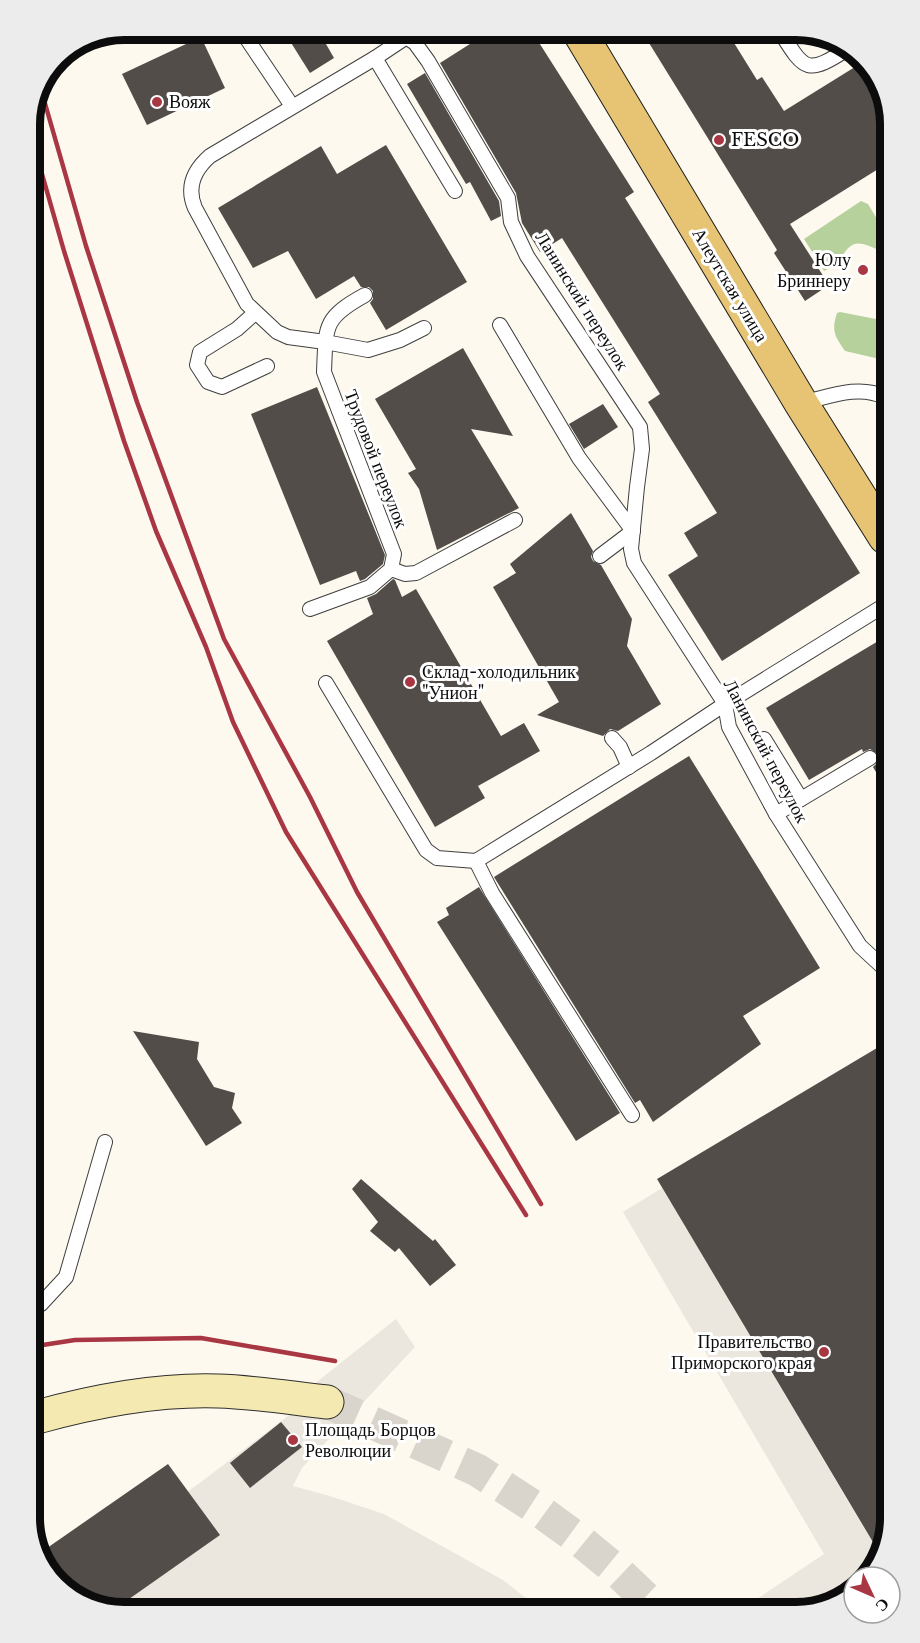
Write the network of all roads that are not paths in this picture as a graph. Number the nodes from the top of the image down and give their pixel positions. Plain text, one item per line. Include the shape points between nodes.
1 (249, 40) edge
2 (396, 40) edge
3 (413, 40) edge
4 (584, 41) edge
5 (786, 41) edge
6 (840, 54) edge
7 (375, 58) junction
8 (292, 106) junction
9 (455, 191) dead end
10 (365, 295) dead end
11 (255, 313) junction
12 (500, 325) dead end
13 (424, 328) dead end
14 (325, 342) junction
15 (267, 366) dead end
16 (880, 395) edge
17 (801, 404) junction
18 (515, 520) dead end
19 (880, 529) edge
20 (633, 531) junction
21 (600, 556) dead end
22 (391, 569) junction
23 (880, 608) edge
24 (310, 609) dead end
25 (326, 683) dead end
26 (724, 704) junction
27 (612, 738) dead end
28 (765, 739) dead end
29 (870, 758) dead end
30 (629, 767) junction
31 (801, 799) junction
32 (776, 814) junction
33 (476, 861) junction
34 (880, 963) edge
35 (632, 1115) dead end
36 (105, 1142) dead end
37 (40, 1305) edge
38 (327, 1402) tunnel mouth
39 (40, 1416) edge

1 - 8 lane
2 - 7 lane
3 - 20 lane, Ланинский переулок via 508,198 511,222 528,256 640,426 642,449
4 - 17 main road, Алеутская улица
5 - 6 lane via 799,61 808,66 817,67
7 - 8 lane
7 - 9 lane
8 - 11 lane via 210,156 198,167 190,195
10 - 14 lane, Трудовой переулок via 337,312 330,321
11 - 14 lane via 288,338
11 - 15 lane via 200,352 197,365 208,382 222,387
12 - 20 lane via 579,458
13 - 14 lane via 368,350
14 - 22 lane, Трудовой переулок via 324,372 394,554
16 - 17 lane via 855,391
17 - 19 main road, Алеутская улица
18 - 22 lane via 416,573
20 - 21 lane
20 - 26 lane, Ланинский переулок via 634,562
22 - 24 lane, Трудовой переулок via 370,587
23 - 26 lane
25 - 33 lane via 426,850 437,858
26 - 30 lane
26 - 32 lane, Ланинский переулок via 729,727
27 - 30 lane
28 - 31 lane
29 - 31 lane
30 - 33 lane
31 - 32 lane
32 - 34 lane, Ланинский переулок via 860,946
33 - 35 lane via 492,893
36 - 37 lane via 66,1277
38 - 39 main road via 217,1390 135,1395

